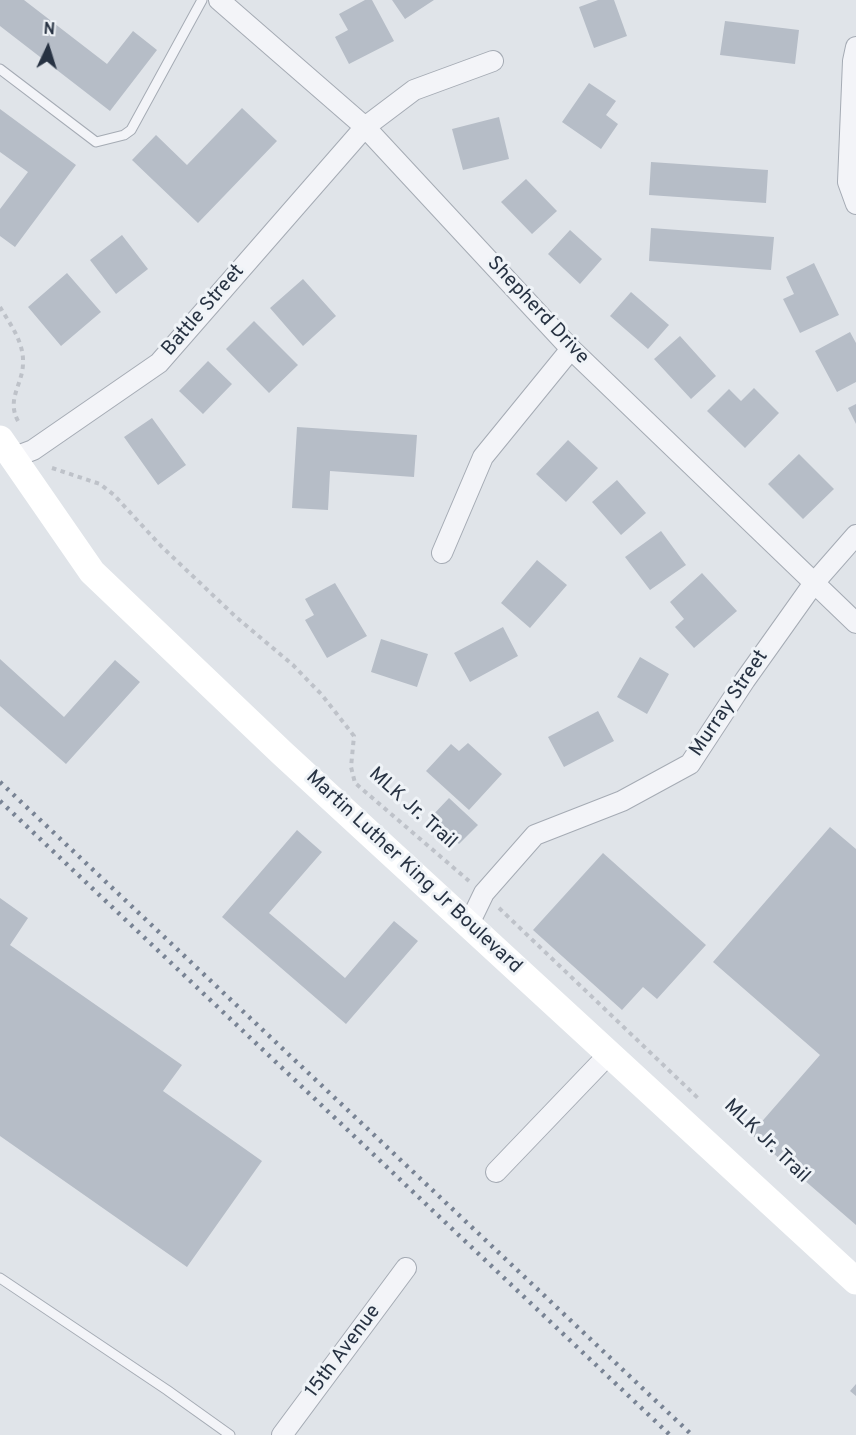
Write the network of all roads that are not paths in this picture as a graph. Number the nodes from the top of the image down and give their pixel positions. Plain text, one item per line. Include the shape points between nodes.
1 (202, 0) edge
2 (219, 0) edge
3 (856, 47) edge
4 (493, 62) dead end
5 (0, 69) edge
6 (365, 127) junction
7 (856, 204) edge
8 (571, 349) junction
9 (15, 449) edge
10 (856, 535) edge
11 (442, 552) dead end
12 (814, 583) junction
13 (856, 623) edge
14 (469, 924) junction
15 (610, 1053) junction
16 (496, 1172) dead end
17 (406, 1268) dead end
18 (0, 1278) edge
19 (856, 1281) edge
20 (230, 1435) edge
21 (282, 1435) edge

1 - 5 lane via 131,130 124,135 96,142
2 - 6 street, Shepherd Drive
3 - 7 street via 848,182
4 - 6 street, Battle Street via 414,90
6 - 8 street, Shepherd Drive
6 - 9 street, Battle Street via 159,363
8 - 11 street via 483,457
8 - 12 street, Shepherd Drive
9 - 14 main road, Martin Luther King Jr Boulevard via 92,572
10 - 12 street, Murray Street
12 - 13 street, Shepherd Drive
12 - 14 street, Murray Street via 690,764 622,801 535,835 484,893
14 - 15 main road, Martin Luther King Jr Boulevard
15 - 16 street
15 - 19 main road, Martin Luther King Jr Boulevard
17 - 21 street, 15th Avenue
18 - 20 lane

